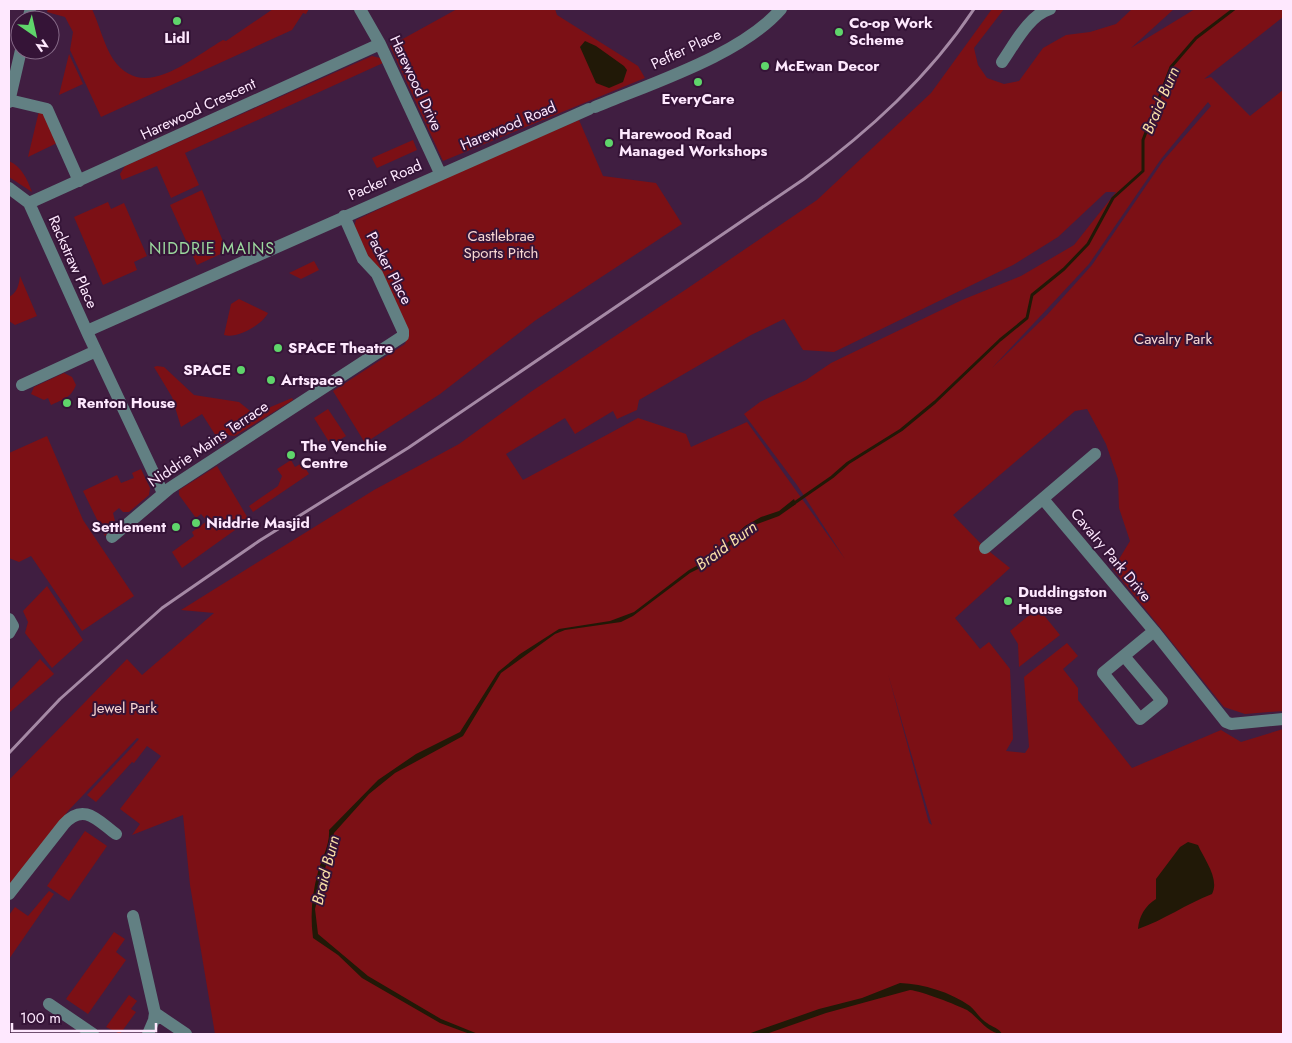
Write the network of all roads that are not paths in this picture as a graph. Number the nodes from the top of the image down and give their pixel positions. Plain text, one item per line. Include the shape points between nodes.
1 (360, 9) edge
2 (781, 9) edge
3 (1050, 9) edge
4 (380, 44) junction
5 (19, 60) edge
6 (1002, 62) dead end
7 (9, 101) edge
8 (592, 108) joint
9 (440, 173) junction
10 (79, 181) junction
11 (9, 188) edge
12 (29, 203) junction
13 (344, 216) junction
14 (87, 332) junction
15 (403, 336) joint
16 (96, 351) junction
17 (22, 384) dead end
18 (1095, 454) dead end
19 (163, 493) junction
20 (1042, 499) junction
21 (112, 537) dead end
22 (985, 548) dead end
23 (9, 619) edge
24 (1154, 631) junction
25 (9, 633) edge
26 (1124, 656) junction
27 (1283, 719) edge
28 (116, 834) dead end
29 (9, 894) edge
30 (133, 916) dead end
31 (49, 1004) dead end
32 (155, 1013) junction
33 (94, 1034) edge
34 (148, 1034) edge
35 (186, 1034) edge

1 - 4 street, Harewood Drive
2 - 8 street, Peffer Place via 750,36 724,51
3 - 6 street via 1043,11 1030,24
4 - 9 street, Harewood Drive
4 - 10 street, Harewood Crescent
5 - 7 street
7 - 10 street via 47,109
8 - 9 street, Harewood Road
9 - 13 street, Packer Road
10 - 12 street, Harewood Crescent
11 - 12 street
12 - 14 street, Rackstraw Place
13 - 14 street
13 - 15 street, Packer Place via 363,259 377,274
14 - 16 street, Rackstraw Place
15 - 19 street, Niddrie Mains Terrace
16 - 17 street
16 - 19 street, Rackstraw Place
18 - 20 street
19 - 21 street, Niddrie Mains Terrace
20 - 22 street
20 - 24 street, Cavalry Park Drive
23 - 25 street via 13,626
24 - 26 street
24 - 27 street, Cavalry Park Drive via 1226,722
26 - 26 street via 1103,673 1140,718 1162,701
28 - 29 street via 87,814 74,815
30 - 32 street
31 - 33 street
32 - 34 street
32 - 35 street

